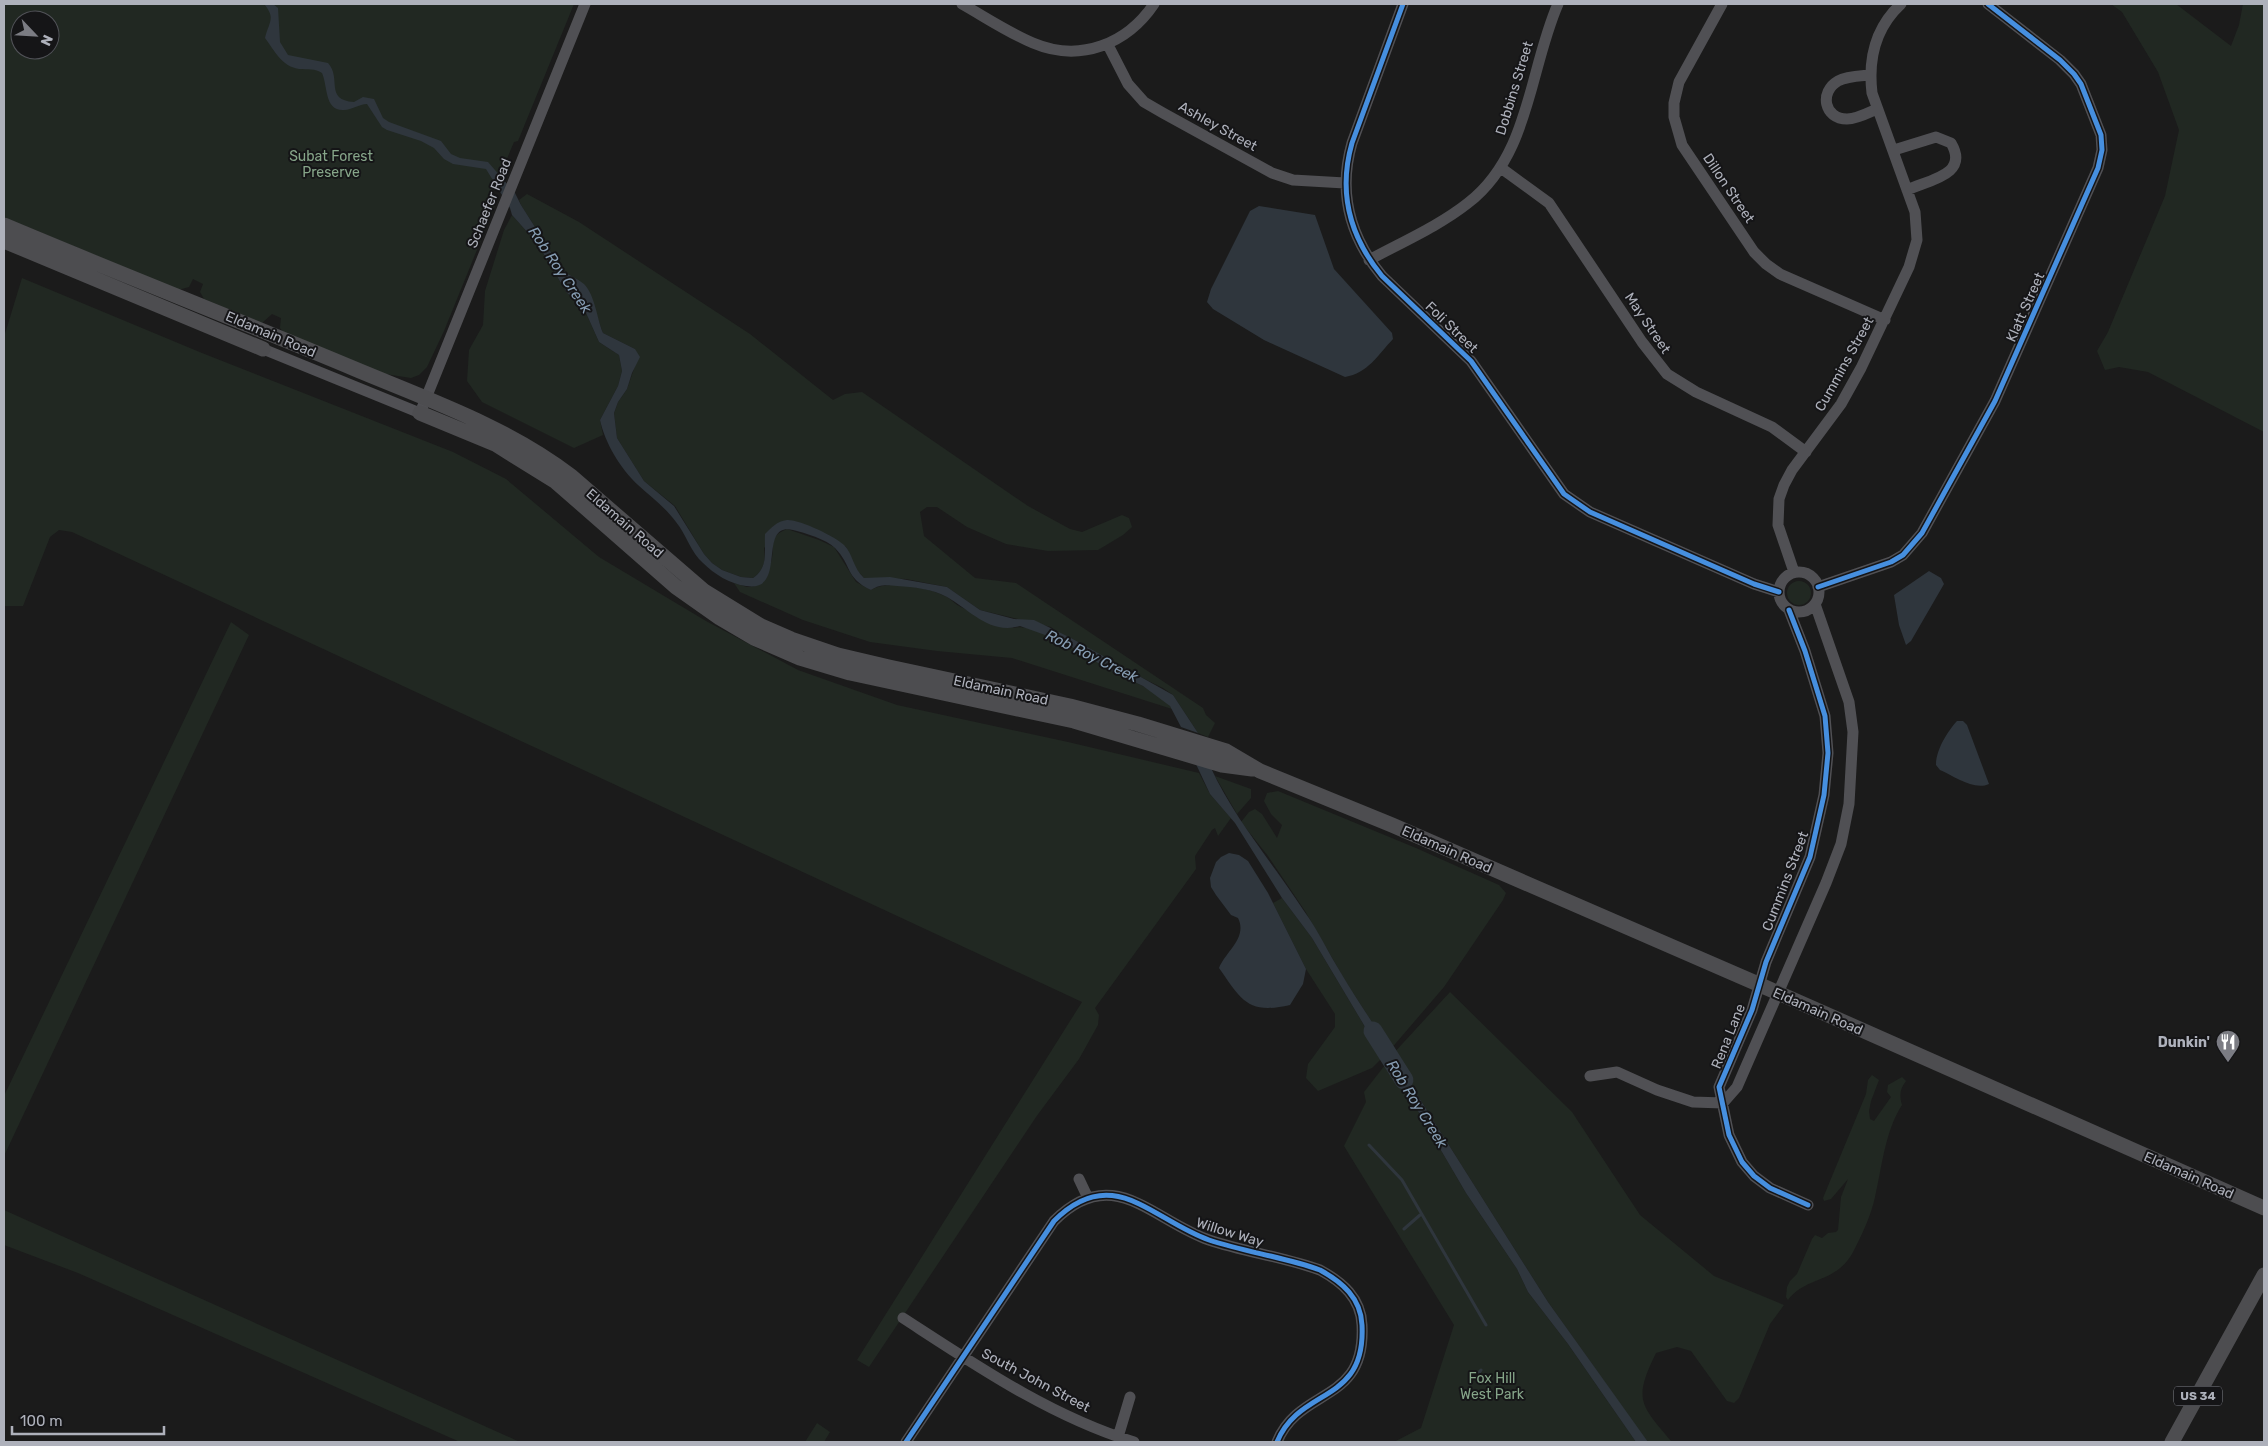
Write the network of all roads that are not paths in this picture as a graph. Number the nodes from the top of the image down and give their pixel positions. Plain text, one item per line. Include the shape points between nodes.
1 (586, 4) edge
2 (962, 4) edge
3 (1154, 4) edge
4 (1403, 4) edge
5 (1558, 4) edge
6 (1722, 4) edge
7 (1901, 4) edge
8 (1988, 4) edge
9 (1108, 45) junction
10 (1870, 75) junction
11 (1877, 109) junction
12 (1894, 150) junction
13 (1501, 168) junction
14 (1345, 183) junction
15 (1907, 190) junction
16 (4, 225) edge
17 (4, 241) edge
18 (1369, 260) junction
19 (189, 300) junction
20 (183, 315) junction
21 (1885, 320) junction
22 (264, 348) joint
23 (426, 399) junction
24 (420, 414) junction
25 (1806, 452) junction
26 (1794, 572) junction
27 (1818, 587) junction
28 (1779, 592) junction
29 (1815, 604) junction
30 (1790, 610) junction
31 (1260, 770) junction
32 (1758, 984) junction
33 (1778, 993) junction
34 (1590, 1076) dead end
35 (1723, 1104) junction
36 (1079, 1179) dead end
37 (1088, 1198) junction
38 (1808, 1205) dead end
39 (2264, 1208) edge
40 (2264, 1275) edge
41 (903, 1318) dead end
42 (963, 1357) junction
43 (1130, 1397) dead end
44 (1118, 1437) junction
45 (906, 1442) edge
46 (1134, 1442) edge
47 (1277, 1442) edge
48 (2172, 1442) edge

1 - 23 street, Schaefer Road
2 - 9 street via 1033,43 1052,49 1091,50
3 - 9 street via 1136,27
4 - 14 street, Foli Street via 1352,144
5 - 13 street, Dobbins Street via 1542,46 1520,128
6 - 21 street, Dillon Street via 1677,86 1674,118 1682,145 1754,252 1766,264 1784,276
7 - 10 street, Cummins Street via 1880,33 1870,59
8 - 27 street, Klatt Street via 2060,60 2081,84 2101,135 2098,168 1995,401 1922,533 1903,555 1891,562
9 - 14 street, Ashley Street via 1128,84 1144,102 1272,173 1293,180
10 - 11 street, Cummins Street
10 - 11 street via 1844,78 1838,82 1828,91 1826,105 1834,115 1848,119
11 - 12 street, Cummins Street
12 - 15 street, Cummins Street
12 - 15 street via 1936,137 1952,143 1956,152 1953,168 1946,174
13 - 18 street, Dobbins Street via 1469,203
13 - 25 street, May Street via 1549,203 1666,374 1696,392 1768,425
14 - 18 street, Foli Street via 1351,223
15 - 21 street, Cummins Street via 1915,212 1917,240 1911,262
16 - 19 main road, Eldamain Road
17 - 20 main road, Eldamain Road
18 - 28 street, Foli Street via 1471,361 1564,494 1599,516
19 - 20 main road
19 - 23 main road, Eldamain Road
20 - 22 main road, Eldamain Road
21 - 25 street, Cummins Street via 1844,399
22 - 24 street, Eldamain Road
23 - 24 street, Schaefer Road
23 - 31 main road, Eldamain Road via 498,430 549,459 704,591 761,626 838,655 1018,693 1138,724 1226,751
24 - 31 main road, Eldamain Road via 495,444 548,478 591,511 676,587 754,638 800,658 850,673 1074,721 1222,765
25 - 26 street, Cummins Street via 1784,485 1777,513 1781,536
26 - 27 street via 1811,576
26 - 28 street via 1782,582
27 - 29 street
28 - 30 street via 1783,604
29 - 30 street via 1808,610
29 - 33 street via 1848,702 1853,732 1850,786 1841,844
30 - 32 street, Cummins Street via 1825,716 1827,770 1821,814 1810,857
31 - 32 main road, Eldamain Road
32 - 33 main road, Eldamain Road
32 - 35 street, Rena Lane via 1752,1010 1719,1087
33 - 35 street, Rena Lane via 1737,1087
33 - 39 main road, Eldamain Road
34 - 35 street via 1618,1072 1693,1102
35 - 38 street, Rena Lane via 1734,1148 1748,1169 1770,1188
36 - 37 street
37 - 42 street, Willow Way via 1068,1207 1054,1221
37 - 47 street, Willow Way via 1111,1196 1134,1200 1200,1236 1320,1270 1349,1290 1358,1303 1362,1320 1363,1340 1359,1359 1351,1374 1336,1390 1302,1409 1290,1420
40 - 48 main road, US 34
41 - 42 street, South John Street
42 - 44 street, South John Street via 1029,1396
42 - 45 street, Willow Way
43 - 44 street
44 - 46 street, South John Street

